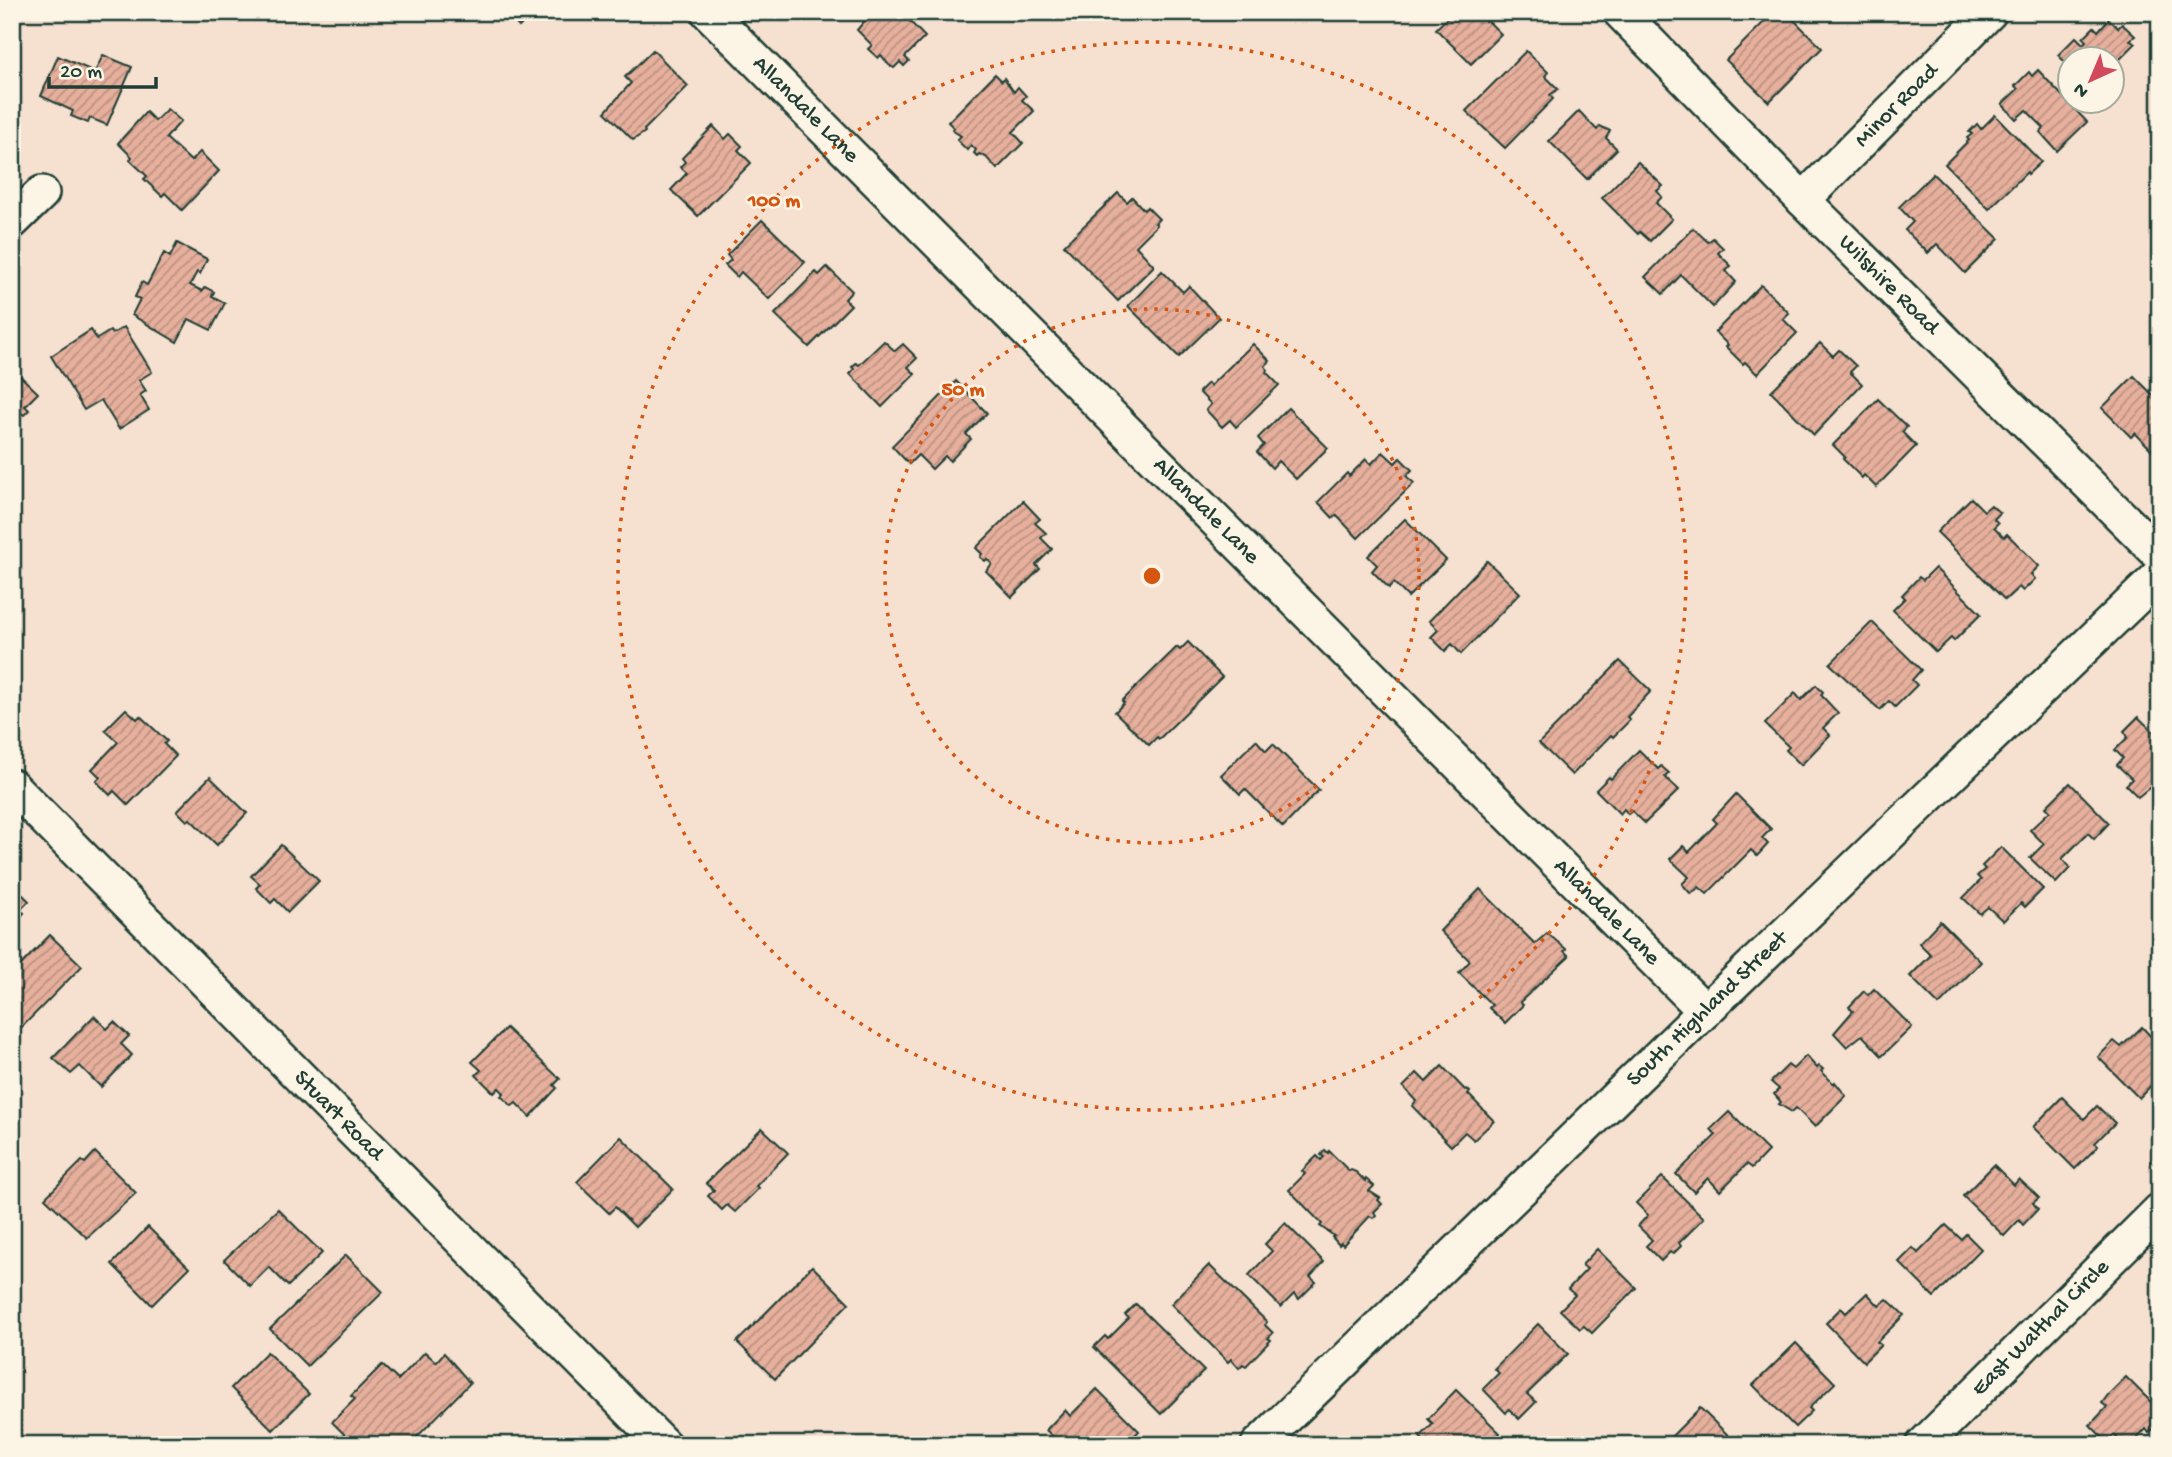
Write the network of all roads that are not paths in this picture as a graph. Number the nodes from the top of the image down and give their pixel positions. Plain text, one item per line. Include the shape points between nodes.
1 (708, 12) edge
2 (1620, 12) edge
3 (1990, 12) edge
4 (42, 193) dead end
5 (1802, 201) junction
6 (12, 222) edge
7 (2160, 555) edge
8 (2160, 575) edge
9 (12, 786) edge
10 (1705, 1011) junction
11 (2160, 1210) edge
12 (664, 1445) edge
13 (1258, 1445) edge
14 (1923, 1445) edge

1 - 10 street, Allandale Lane
2 - 5 street, Wilshire Road
3 - 5 street, Minor Road
4 - 6 street
5 - 7 street, Wilshire Road
8 - 10 street, South Highland Street
9 - 12 street, Stuart Road
10 - 13 street, South Highland Street
11 - 14 street, East Walthal Circle

